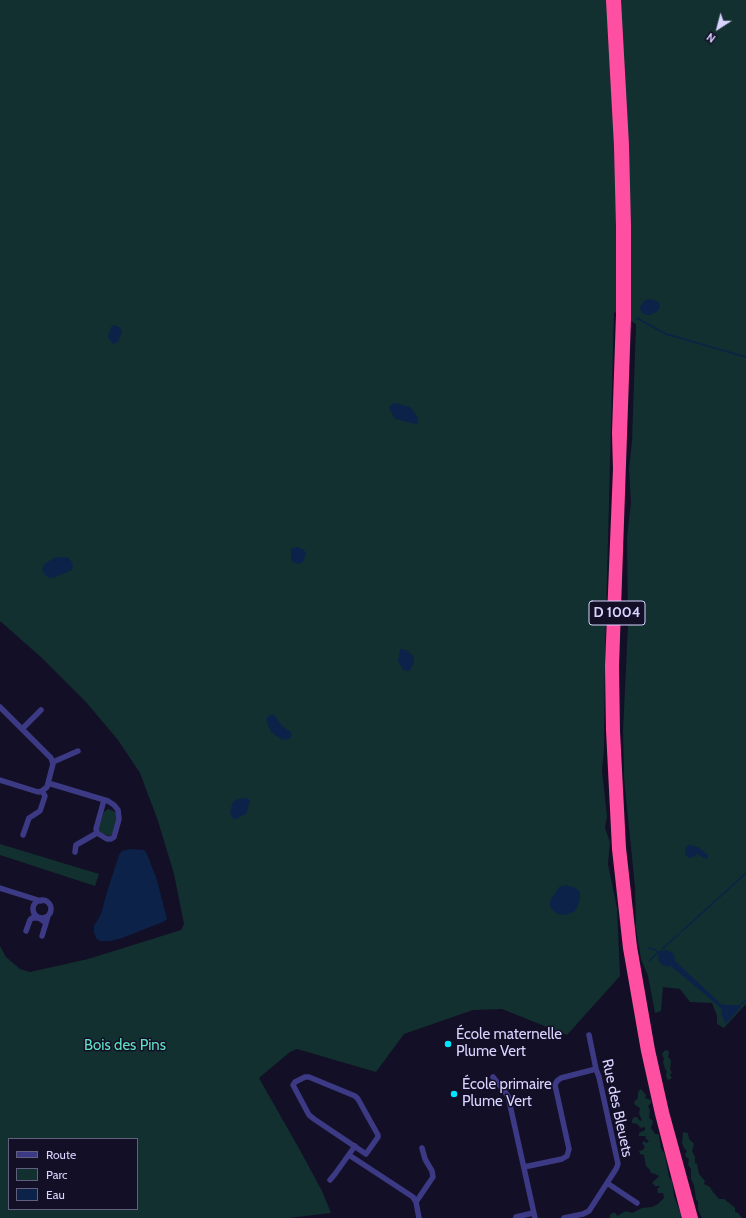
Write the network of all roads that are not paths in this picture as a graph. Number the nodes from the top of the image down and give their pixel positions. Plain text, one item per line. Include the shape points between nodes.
1 (610, 0) edge
2 (617, 0) edge
3 (0, 706) edge
4 (41, 710) dead end
5 (22, 729) junction
6 (78, 751) dead end
7 (53, 762) junction
8 (0, 780) edge
9 (48, 783) junction
10 (42, 791) junction
11 (104, 800) junction
12 (97, 833) junction
13 (23, 835) dead end
14 (75, 852) dead end
15 (0, 888) edge
16 (41, 901) junction
17 (48, 916) junction
18 (39, 918) junction
19 (46, 923) junction
20 (26, 931) dead end
21 (42, 936) dead end
22 (589, 1035) dead end
23 (596, 1069) junction
24 (493, 1077) dead end
25 (355, 1146) junction
26 (422, 1148) dead end
27 (366, 1154) junction
28 (349, 1155) junction
29 (361, 1162) junction
30 (524, 1167) junction
31 (330, 1180) dead end
32 (607, 1183) junction
33 (416, 1202) junction
34 (637, 1203) dead end
35 (534, 1216) edge
36 (516, 1217) edge
37 (417, 1218) edge
38 (564, 1218) edge
39 (686, 1218) edge
40 (694, 1218) edge

1 - 39 highway, D 1004 via 620,227 617,469 609,666 616,849 627,948 645,1051
2 - 40 highway, D 1004 via 627,226 627,319 616,666 616,731 622,848 633,947 651,1050
3 - 5 street
4 - 5 street
5 - 7 street
6 - 7 street
7 - 9 street
8 - 10 street
9 - 10 street
9 - 11 street
10 - 13 street via 45,796 40,811 29,818
11 - 12 street
11 - 12 street via 111,802 116,808 119,819 114,837 111,839
12 - 14 street via 76,845
15 - 16 street
16 - 17 street via 47,902 50,907
16 - 18 street via 33,908 34,914
17 - 18 street
17 - 19 street
18 - 19 street
18 - 20 street via 34,917 30,920
19 - 21 street
22 - 23 street, Rue des Bleuets
23 - 30 street via 561,1078 555,1085 569,1149 567,1156
23 - 32 street, Rue des Bleuets via 618,1160 616,1169
24 - 30 street via 508,1096
25 - 27 street
25 - 27 street via 311,1116 294,1088 295,1082 309,1077 358,1098 378,1135
25 - 28 street
26 - 33 street via 433,1177
27 - 29 street
28 - 29 street
28 - 31 street
29 - 33 street via 413,1197
30 - 35 street
32 - 34 street
32 - 38 street, Rue des Bleuets via 588,1212
33 - 37 street
35 - 36 street

